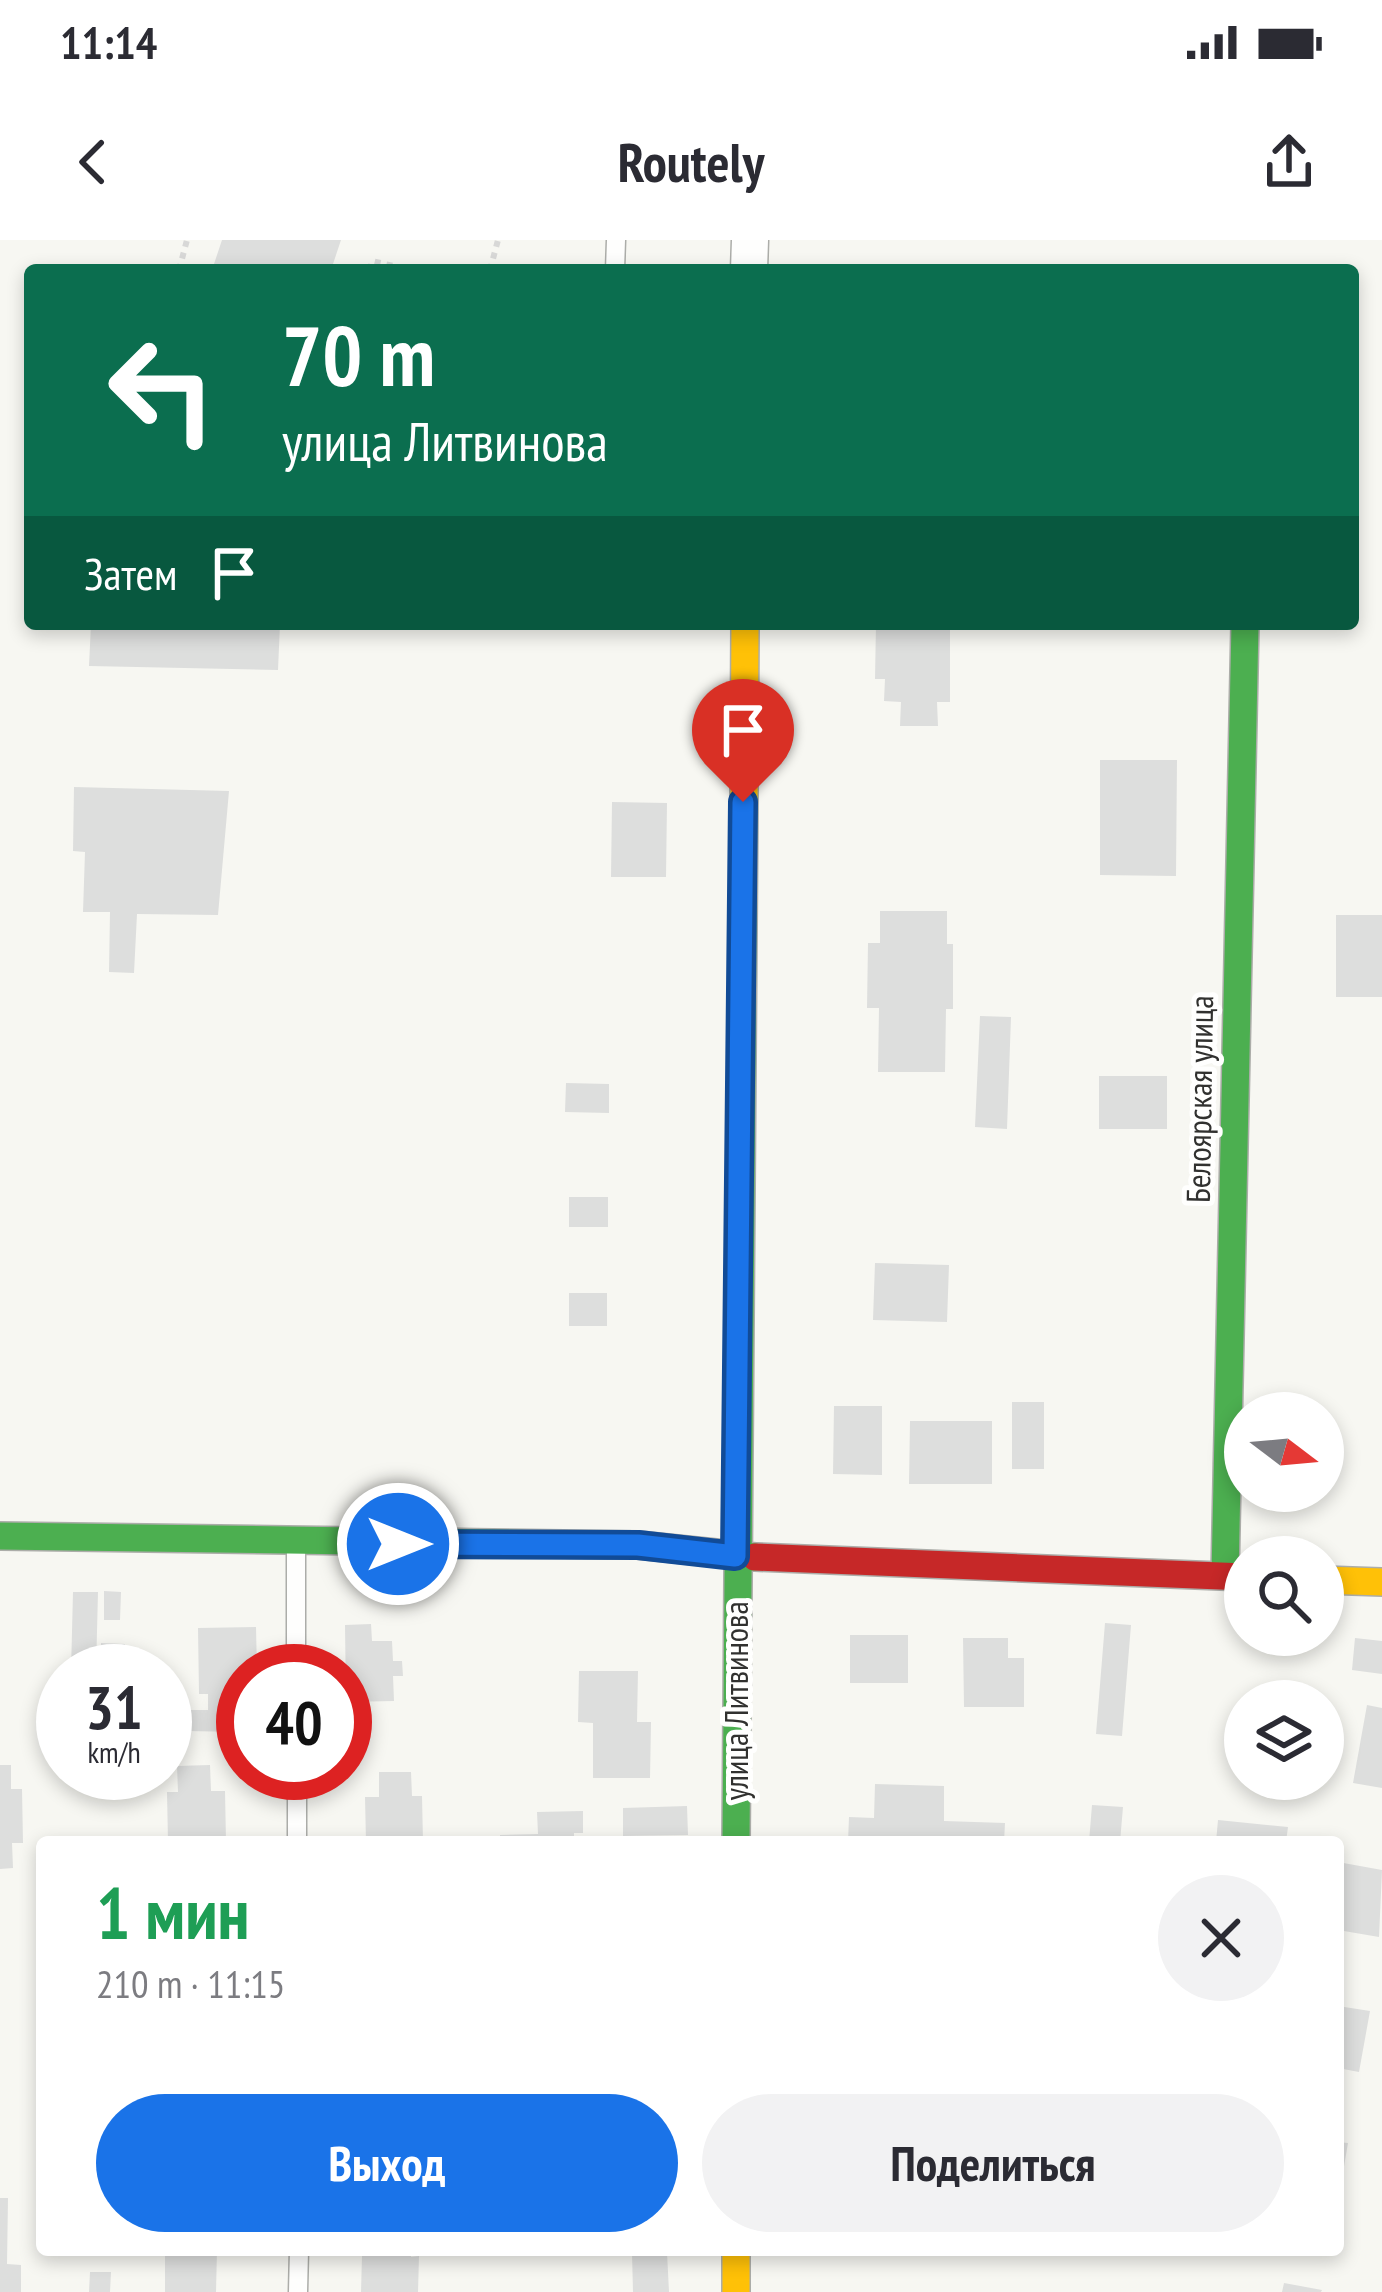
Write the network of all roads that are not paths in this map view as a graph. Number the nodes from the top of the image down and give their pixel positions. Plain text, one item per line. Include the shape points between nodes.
1 (745, 630) edge
2 (1245, 630) edge
3 (0, 1536) edge
4 (1235, 1536) edge
5 (296, 1540) junction
6 (735, 1556) junction
7 (1224, 1576) edge
8 (1344, 1581) edge
9 (1382, 1582) edge
10 (296, 1644) edge
11 (297, 1800) edge
12 (297, 1836) edge
13 (736, 1836) edge
14 (299, 2256) edge
15 (736, 2256) edge
16 (298, 2292) edge
17 (736, 2292) edge

1 - 6 street, улица Литвинова
2 - 4 street, Белоярская улица
3 - 5 street, Белоярская улица
5 - 6 street, Белоярская улица via 638,1545
5 - 10 lane
6 - 7 street, Белоярская улица
6 - 13 street, улица Литвинова
8 - 9 street
11 - 12 lane
14 - 16 lane
15 - 17 street

